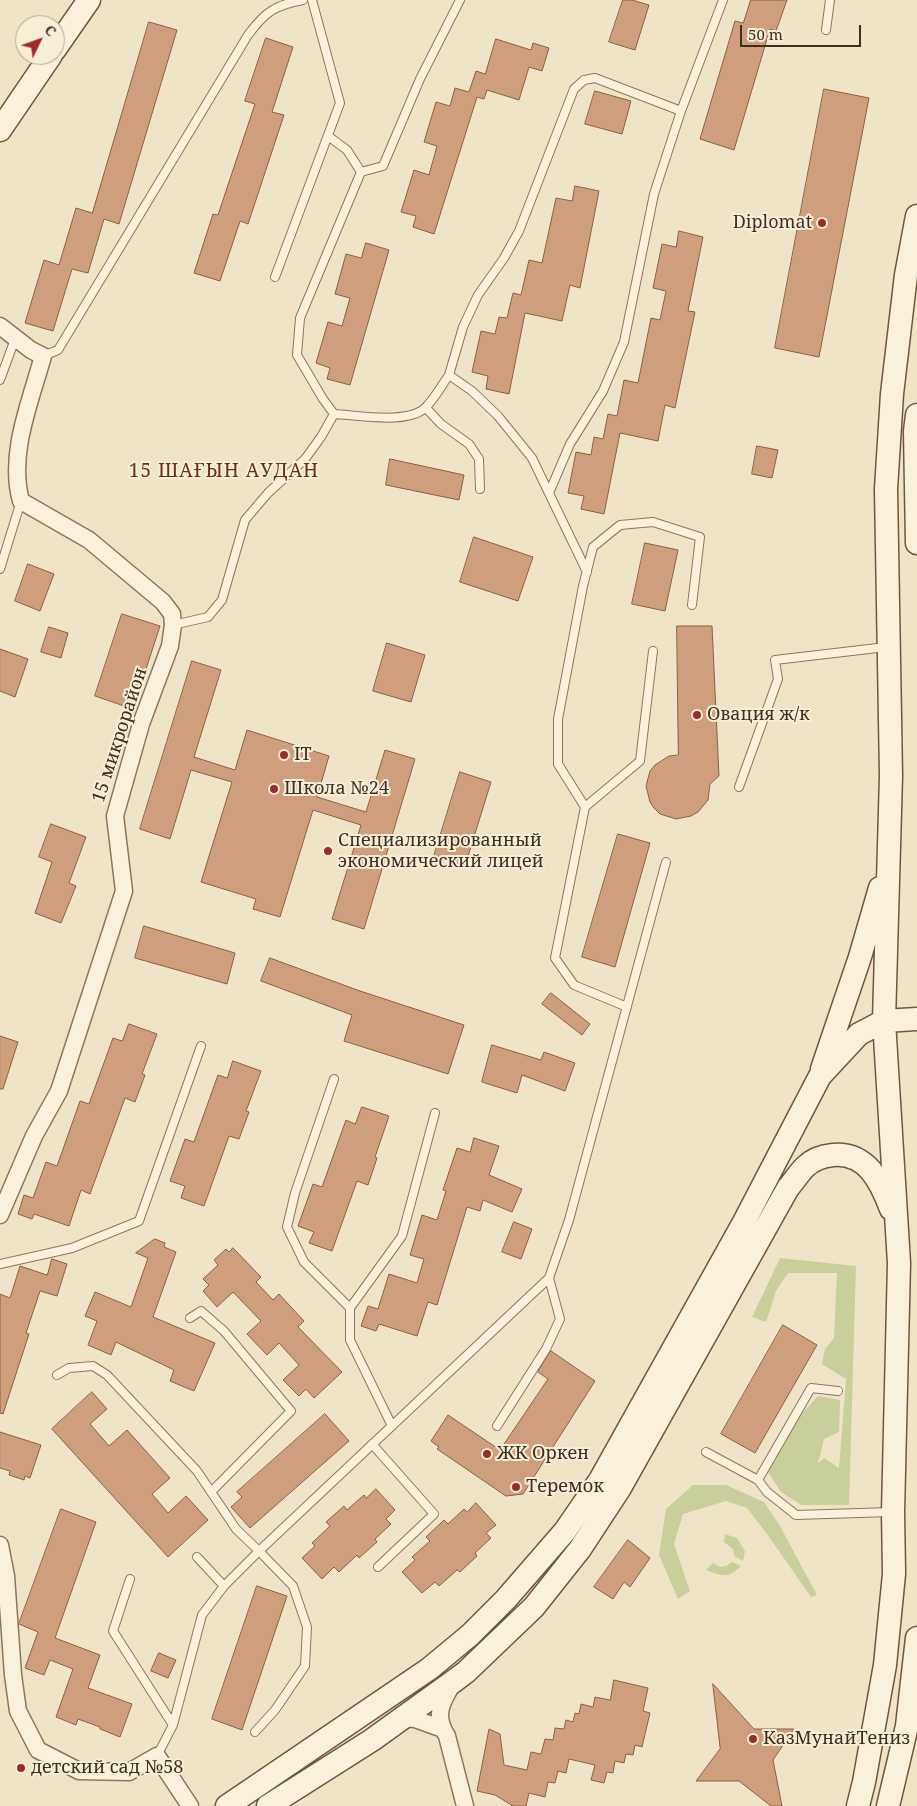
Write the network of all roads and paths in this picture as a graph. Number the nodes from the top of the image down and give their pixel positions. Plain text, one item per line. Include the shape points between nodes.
1 (89, 0) edge
2 (303, 0) edge
3 (312, 0) edge
4 (460, 0) edge
5 (723, 0) edge
6 (830, 0) edge
7 (826, 30) dead end
8 (65, 35) edge
9 (44, 65) edge
10 (681, 111) junction
11 (0, 130) edge
12 (328, 136) junction
13 (362, 172) junction
14 (917, 216) edge
15 (275, 277) dead end
16 (0, 326) edge
17 (15, 339) junction
18 (43, 356) junction
19 (449, 375) junction
20 (0, 380) edge
21 (426, 408) junction
22 (334, 414) junction
23 (917, 415) edge
24 (480, 489) dead end
25 (549, 492) junction
26 (21, 501) junction
27 (917, 543) edge
28 (0, 569) edge
29 (587, 572) junction
30 (692, 605) dead end
31 (173, 625) junction
32 (889, 647) junction
33 (653, 651) dead end
34 (739, 787) dead end
35 (585, 807) junction
36 (890, 853) junction
37 (666, 862) dead end
38 (627, 1007) junction
39 (917, 1019) edge
40 (884, 1021) junction
41 (201, 1046) dead end
42 (820, 1076) junction
43 (334, 1079) dead end
44 (435, 1113) dead end
45 (0, 1215) edge
46 (897, 1226) junction
47 (0, 1264) edge
48 (549, 1278) junction
49 (350, 1308) junction
50 (190, 1318) dead end
51 (57, 1375) dead end
52 (838, 1391) dead end
53 (392, 1426) junction
54 (497, 1426) dead end
55 (372, 1444) junction
56 (706, 1452) dead end
57 (758, 1480) junction
58 (211, 1492) junction
59 (893, 1512) junction
60 (0, 1545) edge
61 (259, 1551) junction
62 (197, 1557) dead end
63 (378, 1567) dead end
64 (130, 1579) dead end
65 (224, 1586) junction
66 (917, 1638) edge
67 (454, 1681) junction
68 (401, 1718) junction
69 (173, 1725) junction
70 (443, 1729) junction
71 (255, 1732) dead end
72 (157, 1756) junction
73 (190, 1806) edge
74 (227, 1806) edge
75 (268, 1806) edge
76 (465, 1806) edge
77 (858, 1806) edge
78 (888, 1806) edge

1 - 8 street
2 - 18 lane via 285,3 259,20 58,350
3 - 12 lane via 340,103
4 - 13 lane via 420,79 383,166
5 - 10 lane
6 - 7 lane
9 - 11 street
10 - 19 lane via 595,78 584,80 574,89 519,231 478,295 463,327
10 - 25 lane via 654,194 624,342 603,391 570,444
12 - 13 lane via 347,150
12 - 15 lane
13 - 22 lane via 300,318 297,354
14 - 32 street via 906,275 892,394 886,490
16 - 17 street
17 - 18 street
17 - 20 lane
18 - 26 street via 17,451 17,488
19 - 21 lane
19 - 25 lane via 498,416 532,458
21 - 22 lane via 417,414 394,418
21 - 24 lane via 441,424 469,444 479,459
22 - 31 lane via 305,459 268,493 245,520 222,600 208,617
23 - 27 street
25 - 29 lane
26 - 28 lane
26 - 31 street via 89,540 163,602 172,614
29 - 30 lane via 593,547 620,525 653,522 700,537
29 - 35 lane via 558,719 558,764
31 - 45 street, 15 микрорайон via 170,646 141,724 115,816 124,891 60,1091 34,1136
32 - 34 lane via 775,660 778,679
32 - 36 street
33 - 35 lane via 640,761
35 - 38 lane via 554,958 574,985
36 - 40 street
36 - 42 street via 860,957
37 - 38 lane
38 - 48 lane via 569,1220
39 - 40 street
40 - 42 street via 859,1034
40 - 46 street
41 - 47 lane via 139,1221 72,1248
42 - 74 street via 744,1222 600,1480 565,1530 506,1599 429,1669
43 - 49 lane via 287,1227 304,1262
44 - 49 lane via 402,1236
46 - 59 street
46 - 67 street via 883,1188 871,1169 854,1157 822,1156 805,1166 788,1188 620,1488 580,1549 534,1607
48 - 53 lane
48 - 54 lane via 560,1319 546,1349
49 - 53 lane via 350,1340
50 - 58 lane via 201,1311 224,1331 291,1411
51 - 58 lane via 69,1368 93,1366 107,1375 196,1471
52 - 57 lane via 811,1388
53 - 55 lane
55 - 61 lane
55 - 63 lane via 434,1514
56 - 57 lane
57 - 59 lane via 767,1492 796,1515
58 - 61 lane via 236,1529
59 - 77 street via 894,1574 885,1665
60 - 72 street via 6,1576 18,1711 38,1750 79,1771 129,1772
61 - 65 lane
61 - 71 lane via 293,1586 307,1627 306,1666
62 - 65 lane
64 - 69 lane via 113,1630
65 - 69 lane via 202,1615
66 - 78 street via 907,1726
67 - 68 street
67 - 70 street via 440,1706
68 - 70 street via 415,1719
68 - 75 street
69 - 72 lane
70 - 76 street
72 - 73 street

